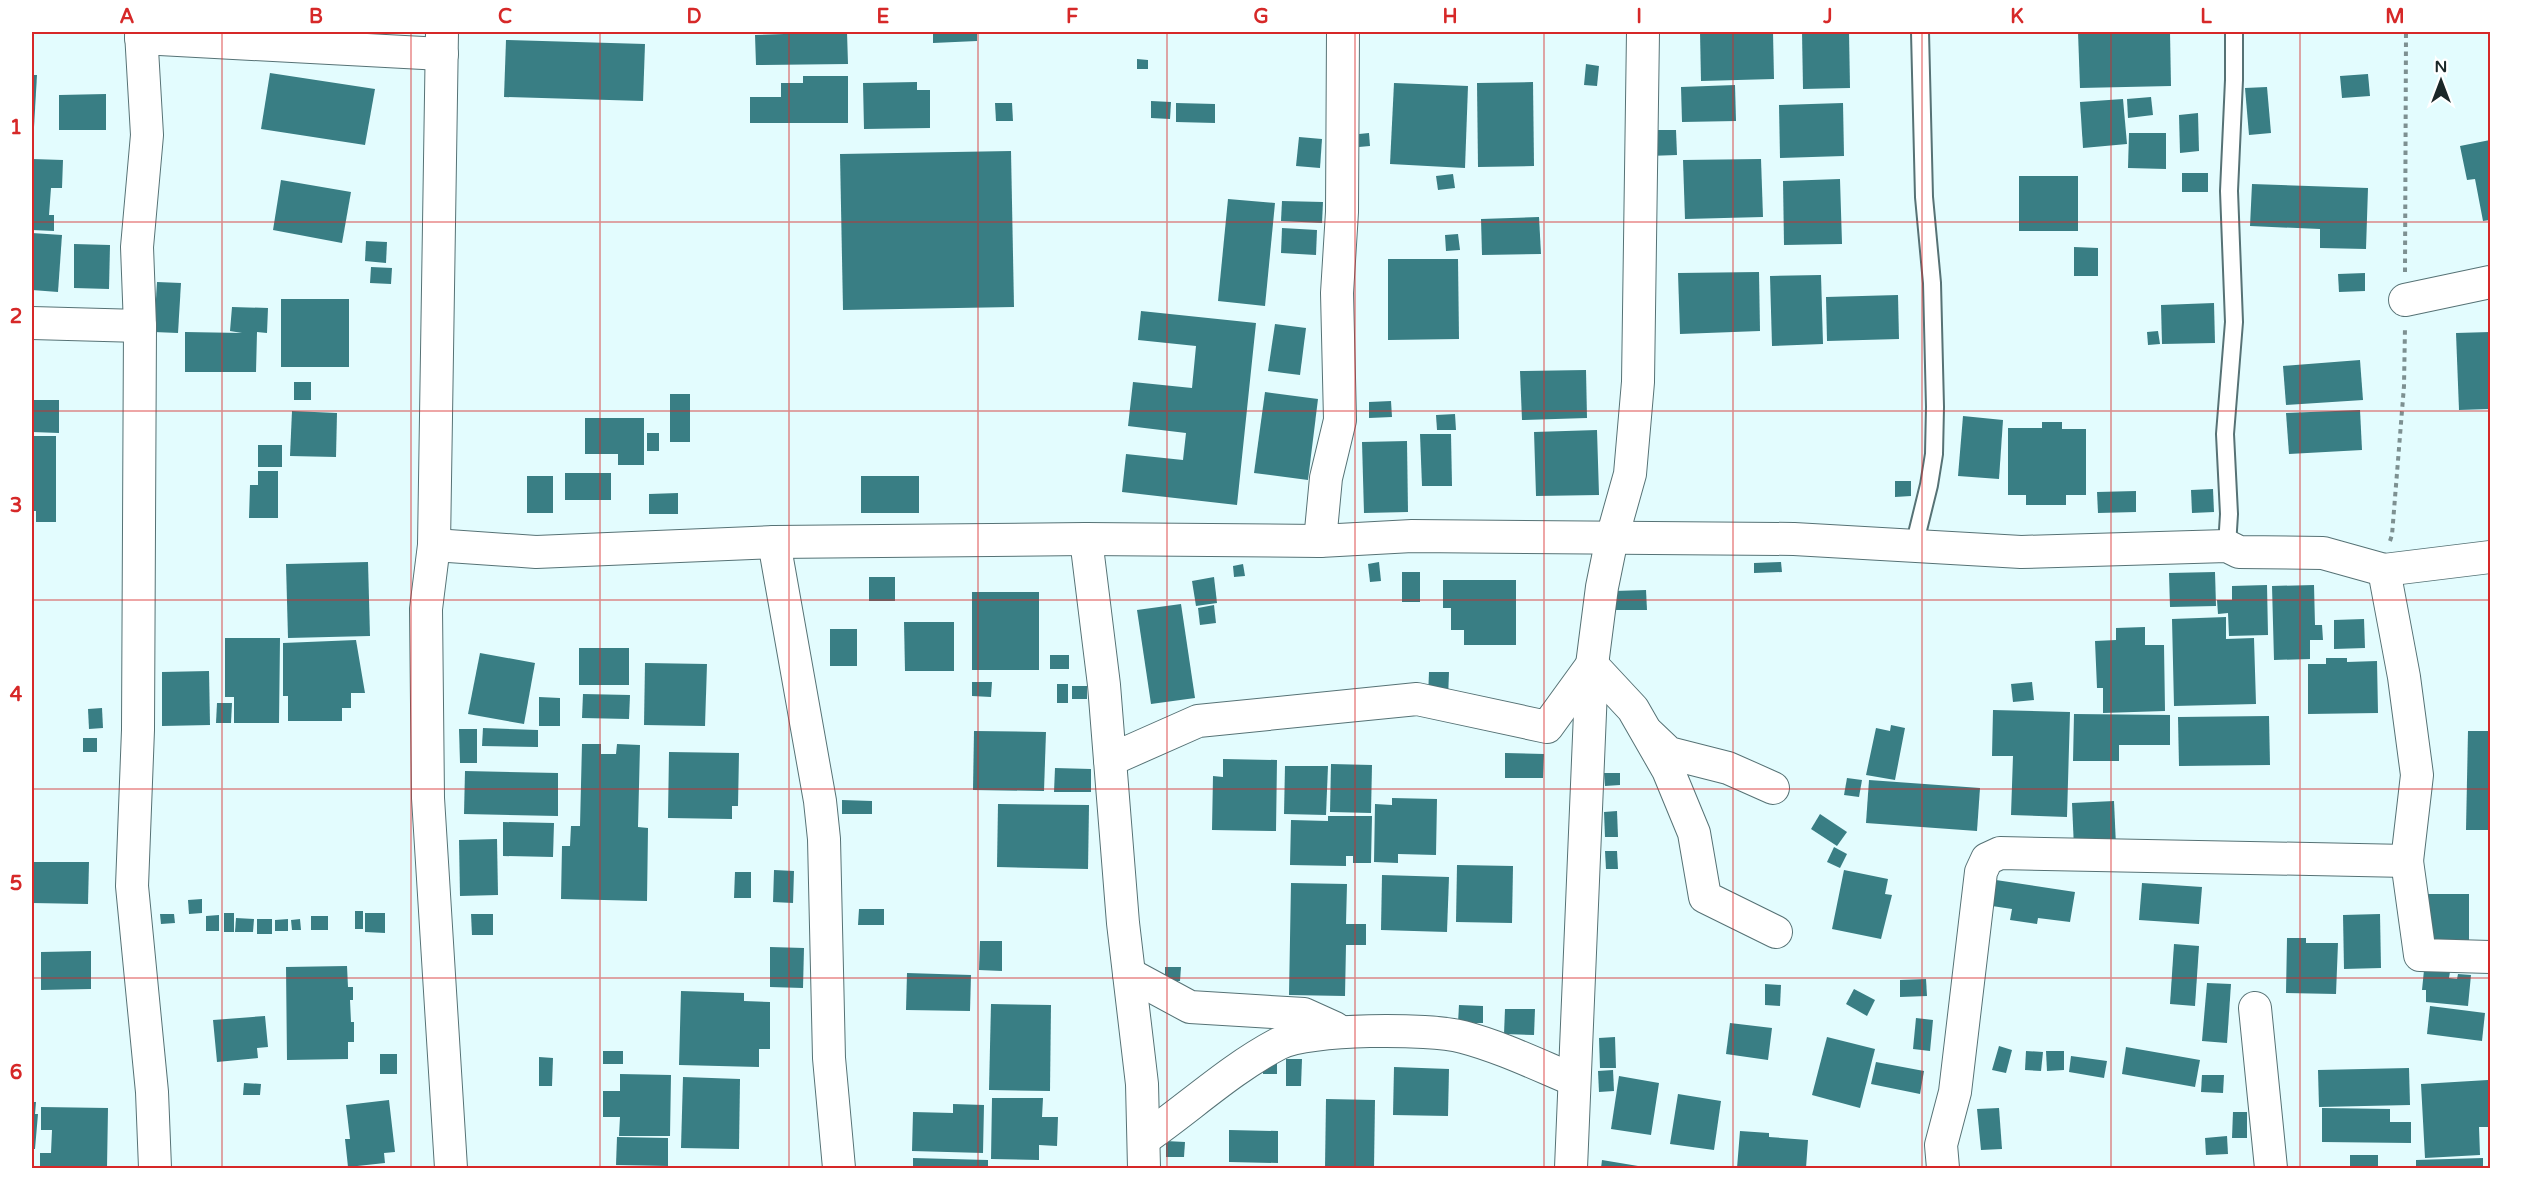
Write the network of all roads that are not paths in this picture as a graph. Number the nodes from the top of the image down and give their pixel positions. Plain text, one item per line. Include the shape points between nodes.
1 (1343, 32) edge
2 (1643, 32) edge
3 (1920, 32) edge
4 (2234, 32) edge
5 (141, 35) edge
6 (442, 43) edge
7 (2490, 282) edge
8 (2405, 300) road end
9 (32, 323) edge
10 (140, 326) junction
11 (1612, 538) junction
12 (1086, 539) junction
13 (1320, 541) junction
14 (774, 542) junction
15 (434, 545) junction
16 (1914, 546) junction
17 (2227, 546) junction
18 (2490, 557) edge
19 (2384, 570) junction
20 (1592, 665) junction
21 (1644, 730) junction
22 (1110, 760) junction
23 (1773, 788) dead end
24 (2406, 861) junction
25 (1776, 932) dead end
26 (2490, 957) edge
27 (1129, 974) junction
28 (2255, 1008) dead end
29 (1344, 1032) junction
30 (1574, 1080) junction
31 (1144, 1154) edge
32 (155, 1168) edge
33 (451, 1168) edge
34 (839, 1168) edge
35 (1570, 1168) edge
36 (1943, 1168) edge
37 (2271, 1168) edge

1 - 13 street via 1342,212 1337,293 1340,420 1326,478
2 - 11 street via 1638,382 1630,474
3 - 16 lane via 1935,407 1934,454
4 - 17 lane via 2229,191 2234,322 2225,434
5 - 6 street
5 - 10 street via 147,135 137,247
6 - 15 street
7 - 8 street
9 - 10 street
10 - 32 street via 138,730 132,886 152,1092
11 - 13 street via 1412,536
11 - 16 street via 1794,539
11 - 20 street
12 - 13 street
12 - 14 street
12 - 22 street
14 - 15 street via 536,552
14 - 34 street via 824,839 829,1058
15 - 33 street via 426,609 428,787
16 - 17 street via 2021,552
17 - 19 street via 2239,552 2323,552
18 - 19 street
19 - 24 street via 2417,775
20 - 21 street via 1633,710
20 - 22 street via 1547,727 1417,699 1198,721
20 - 30 street
21 - 23 street via 1669,753 1728,768
21 - 25 street via 1668,770 1694,833 1705,897
22 - 27 street
24 - 26 street via 2420,955
24 - 36 street via 2000,853 1987,859 1981,872 1955,1092 1941,1145
27 - 29 street via 1191,1007 1304,1014
27 - 31 street via 1142,1084
28 - 37 street
29 - 30 street via 1463,1036
29 - 31 street via 1305,1035 1280,1043 1224,1076
30 - 35 street

